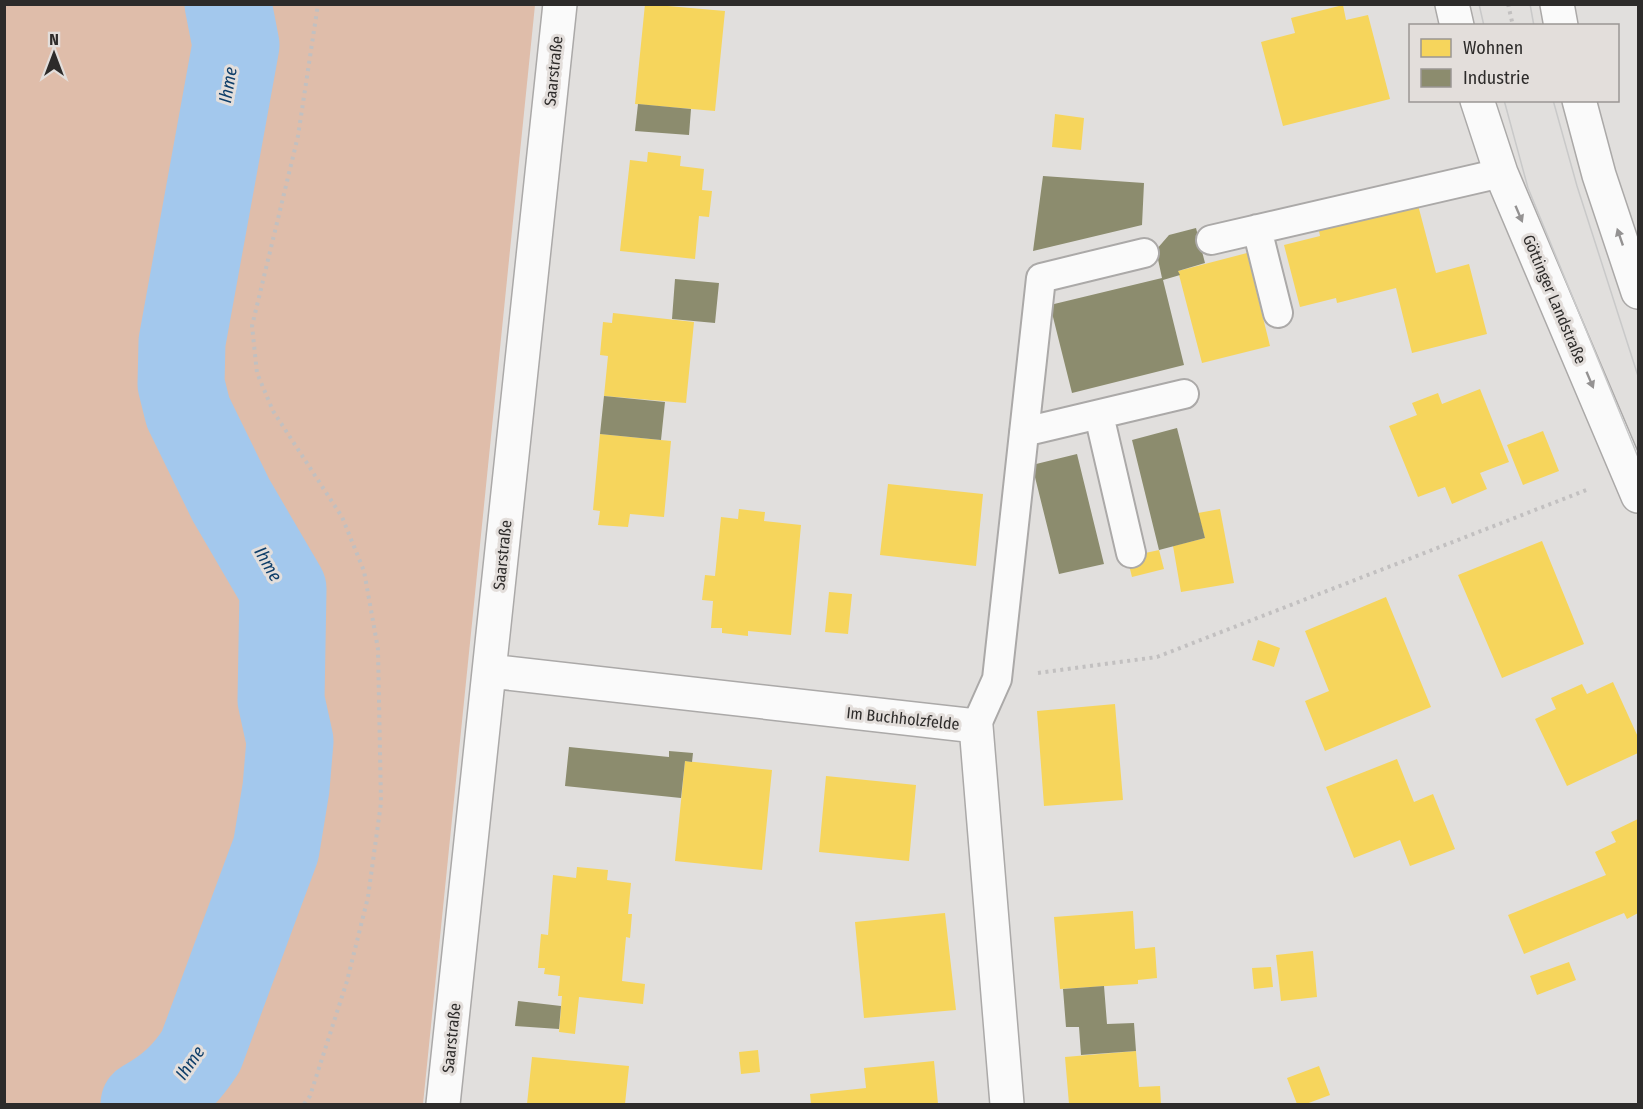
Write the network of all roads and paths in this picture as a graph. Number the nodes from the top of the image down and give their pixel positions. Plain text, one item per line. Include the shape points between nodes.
1 (318, 4) edge
2 (560, 4) edge
3 (1452, 4) edge
4 (1508, 4) edge
5 (1557, 4) edge
6 (1457, 24) edge
7 (1513, 24) edge
8 (1561, 24) edge
9 (1478, 102) edge
10 (1581, 102) edge
11 (1501, 173) junction
12 (1257, 229) junction
13 (1211, 240) dead end
14 (1144, 253) dead end
15 (1638, 292) edge
16 (1278, 313) dead end
17 (1184, 394) dead end
18 (1098, 415) junction
19 (1024, 432) junction
20 (1634, 485) edge
21 (1131, 553) dead end
22 (489, 671) junction
23 (997, 679) junction
24 (975, 726) junction
25 (304, 1104) edge
26 (444, 1104) edge
27 (1007, 1104) edge

1 - 25 path via 298,136 252,326 257,373 273,411 342,518 364,571 378,649 381,803 368,897 355,950 310,1096
2 - 22 street, Saarstraße
3 - 6 street
4 - 7 path
5 - 8 street
9 - 11 street, Göttinger Landstraße
15 -> 10 street via 1599,175
11 - 12 lane
11 -> 20 street, Göttinger Landstraße
12 - 13 lane
12 - 16 lane
14 - 19 lane via 1041,278
17 - 18 lane
18 - 19 lane
18 - 21 lane
19 - 23 lane
20 - 23 path via 1157,657
22 - 24 street, Im Buchholzfelde
22 - 26 street, Saarstraße
23 - 24 lane
24 - 27 street, Im Buchholzfelde

